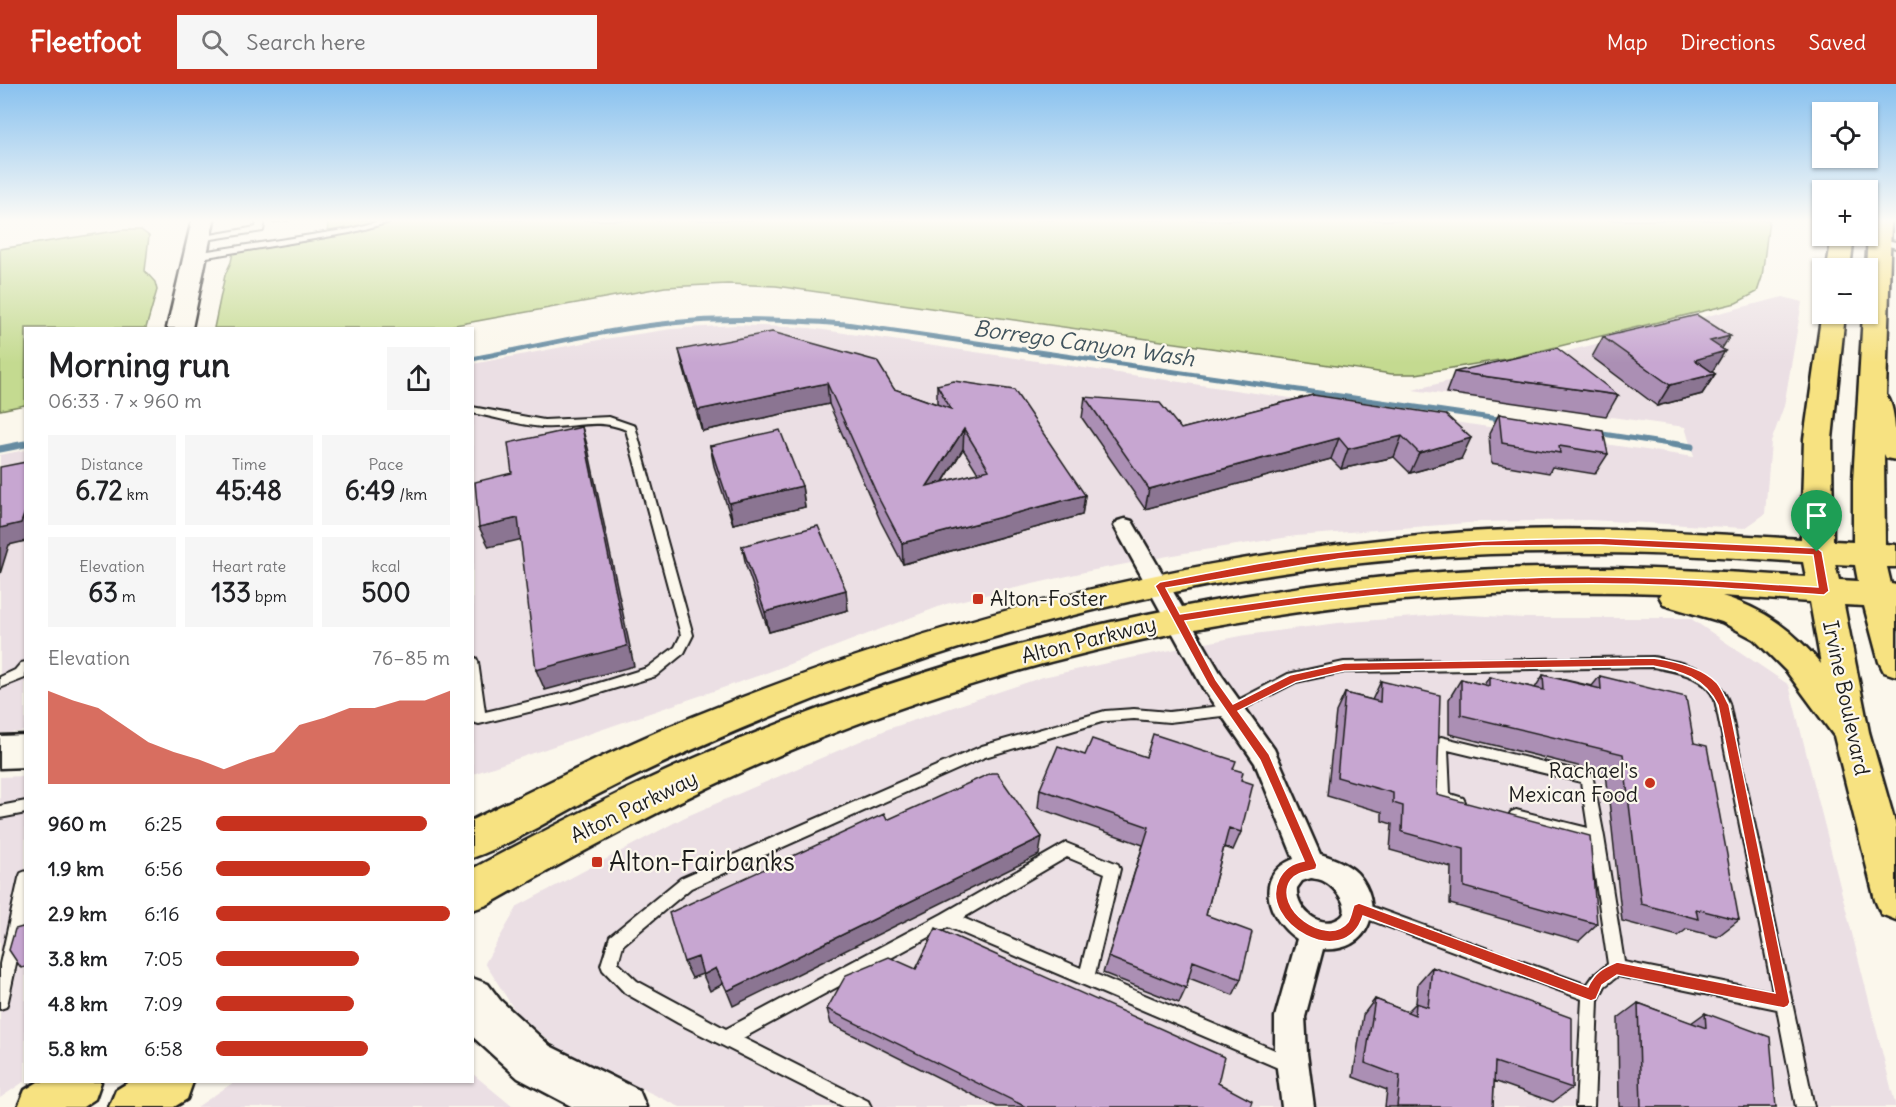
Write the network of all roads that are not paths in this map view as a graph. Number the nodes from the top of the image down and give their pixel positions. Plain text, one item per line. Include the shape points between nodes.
1 (192, 268) edge
2 (1877, 268) edge
3 (1832, 324) edge
4 (179, 327) edge
5 (1873, 380) junction
6 (474, 410) edge
7 (1896, 451) edge
8 (1125, 526) dead end
9 (1817, 552) junction
10 (1883, 556) edge
11 (1621, 581) junction
12 (1160, 586) junction
13 (1824, 591) junction
14 (1887, 596) edge
15 (1178, 618) junction
16 (1896, 662) edge
17 (24, 669) edge
18 (0, 683) edge
19 (474, 690) edge
20 (1232, 710) junction
21 (476, 718) edge
22 (1851, 732) junction
23 (24, 751) edge
24 (0, 752) edge
25 (1476, 806) edge
26 (24, 807) edge
27 (0, 812) edge
28 (1498, 812) edge
29 (1597, 837) junction
30 (474, 839) edge
31 (1311, 865) junction
32 (24, 887) edge
33 (474, 890) edge
34 (1896, 900) edge
35 (1359, 909) junction
36 (947, 919) junction
37 (1313, 933) junction
38 (1617, 969) junction
39 (1086, 978) junction
40 (1591, 994) junction
41 (0, 1001) edge
42 (1784, 1002) junction
43 (474, 1003) edge
44 (727, 1038) junction
45 (1293, 1066) junction
46 (77, 1083) edge
47 (169, 1083) edge
48 (42, 1107) edge
49 (134, 1107) edge
50 (622, 1107) edge
51 (862, 1107) edge
52 (1298, 1107) edge
53 (1585, 1107) edge
54 (1805, 1107) edge

1 - 4 street
2 - 5 main road
3 - 9 main road, Irvine Boulevard via 1818,439
5 - 7 main road
5 - 10 main road via 1868,480
6 - 21 lane via 555,424 594,418 614,420 631,428 687,635 680,650 651,672 570,697
8 - 12 street
9 - 10 main road, Alton Parkway
9 - 12 main road, Alton Parkway via 1641,542 1482,543 1339,555
9 - 13 main road, Irvine Boulevard
10 - 14 main road
11 - 13 main road, Alton Parkway
11 - 15 main road, Alton Parkway via 1551,580 1412,588 1284,601
11 - 22 main road via 1728,610 1766,630 1788,650
12 - 15 street
12 - 30 main road, Alton Parkway via 1021,617 831,678 666,744
13 - 14 main road, Alton Parkway
13 - 22 main road, Irvine Boulevard
14 - 16 main road
15 - 20 street via 1212,683
15 - 33 main road, Alton Parkway via 1022,656 864,707 707,771
17 - 18 lane
19 - 21 lane
20 - 31 street via 1265,757
20 - 42 lane via 1293,678 1344,667 1653,662 1691,672 1714,687 1723,705
20 - 44 lane via 1169,717 1105,716 982,752 686,883 616,941 609,965 631,987
22 - 34 main road, Irvine Boulevard
23 - 24 street
25 - 29 lane via 1443,798 1441,743 1587,778
26 - 27 lane
28 - 29 lane
29 - 38 lane
31 - 35 street via 1326,868 1351,886
31 - 37 street via 1287,875 1282,899 1288,913
32 - 41 lane
35 - 37 street via 1353,925 1343,933
35 - 40 lane
36 - 39 lane
36 - 39 lane via 1066,849 1113,869
36 - 44 lane
37 - 45 street via 1290,1017
38 - 40 lane via 1606,973
38 - 42 lane
39 - 45 lane
40 - 53 lane
42 - 54 lane
43 - 50 street via 534,1062
44 - 51 lane
45 - 52 street
46 - 48 main road
47 - 49 main road

